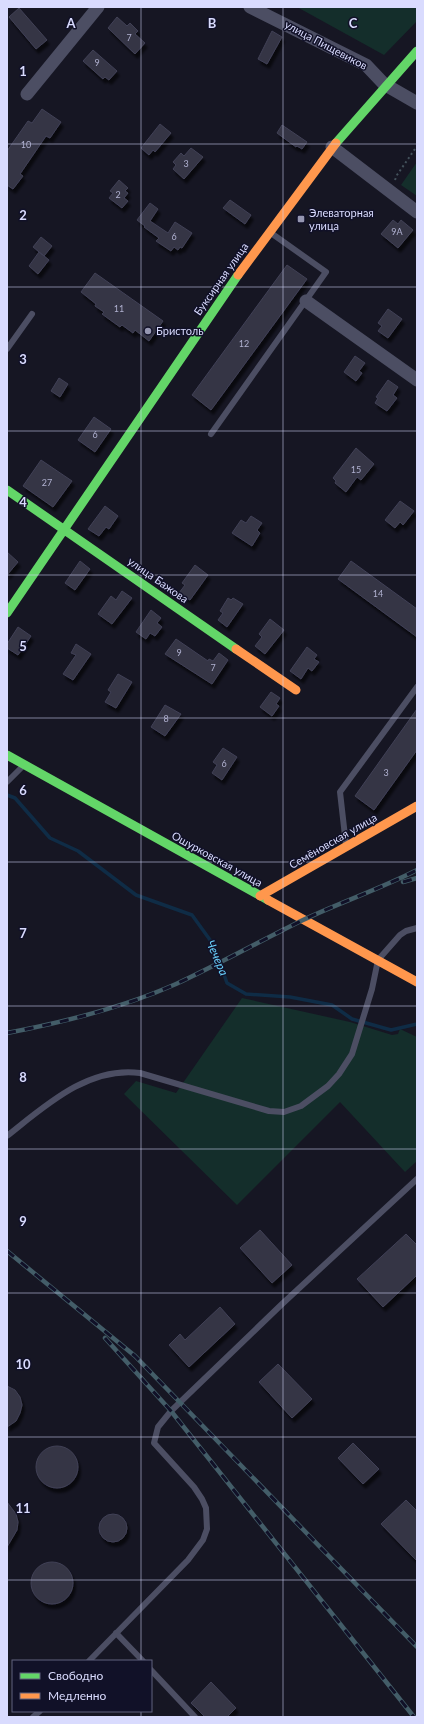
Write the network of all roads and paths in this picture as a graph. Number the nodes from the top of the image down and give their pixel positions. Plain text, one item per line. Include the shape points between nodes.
1 (98, 7) edge
2 (250, 7) edge
3 (417, 51) edge
4 (384, 84) junction
5 (27, 94) dead end
6 (417, 103) edge
7 (417, 146) edge
8 (332, 147) junction
9 (392, 193) junction
10 (417, 212) edge
11 (270, 232) junction
12 (306, 301) junction
13 (32, 314) dead end
14 (7, 350) edge
15 (417, 380) edge
16 (211, 434) dead end
17 (7, 490) edge
18 (64, 530) junction
19 (7, 614) edge
20 (417, 687) edge
21 (296, 690) dead end
22 (7, 755) edge
23 (25, 765) junction
24 (7, 782) edge
25 (417, 806) edge
26 (346, 846) junction
27 (260, 896) junction
28 (417, 928) edge
29 (378, 960) junction
30 (417, 982) edge
31 (7, 1136) edge
32 (417, 1179) edge
33 (116, 1633) junction
34 (90, 1660) edge
35 (142, 1660) edge
36 (152, 1671) edge
37 (195, 1717) edge

1 - 5 street
2 - 4 street, улица Пищевиков via 366,64
3 - 4 street, Буксирная улица
4 - 6 street, улица Пищевиков
4 - 8 street, Буксирная улица
7 - 9 path via 397,175
8 - 9 street
8 - 11 street, Буксирная улица
9 - 10 street
11 - 12 lane via 326,272
11 - 18 street, Буксирная улица
12 - 15 street
12 - 16 lane
13 - 14 lane
17 - 18 street, улица Бажова
18 - 19 street, Буксирная улица
18 - 21 street, улица Бажова
20 - 26 lane via 340,792
22 - 23 street, Ошурковская улица
23 - 24 lane
23 - 27 street, Ошурковская улица
25 - 26 street, Семёновская улица
26 - 27 street, Семёновская улица
27 - 29 street, Ошурковская улица
28 - 29 lane via 400,935
29 - 30 street, Ошурковская улица
29 - 31 lane via 372,989 352,1054 346,1065 328,1086 292,1110 270,1111 126,1071 98,1076 76,1086
32 - 33 lane via 281,1305 171,1411 158,1427 154,1443 202,1499 206,1508 207,1529 203,1540 192,1555
33 - 34 lane
33 - 35 lane
36 - 37 lane

